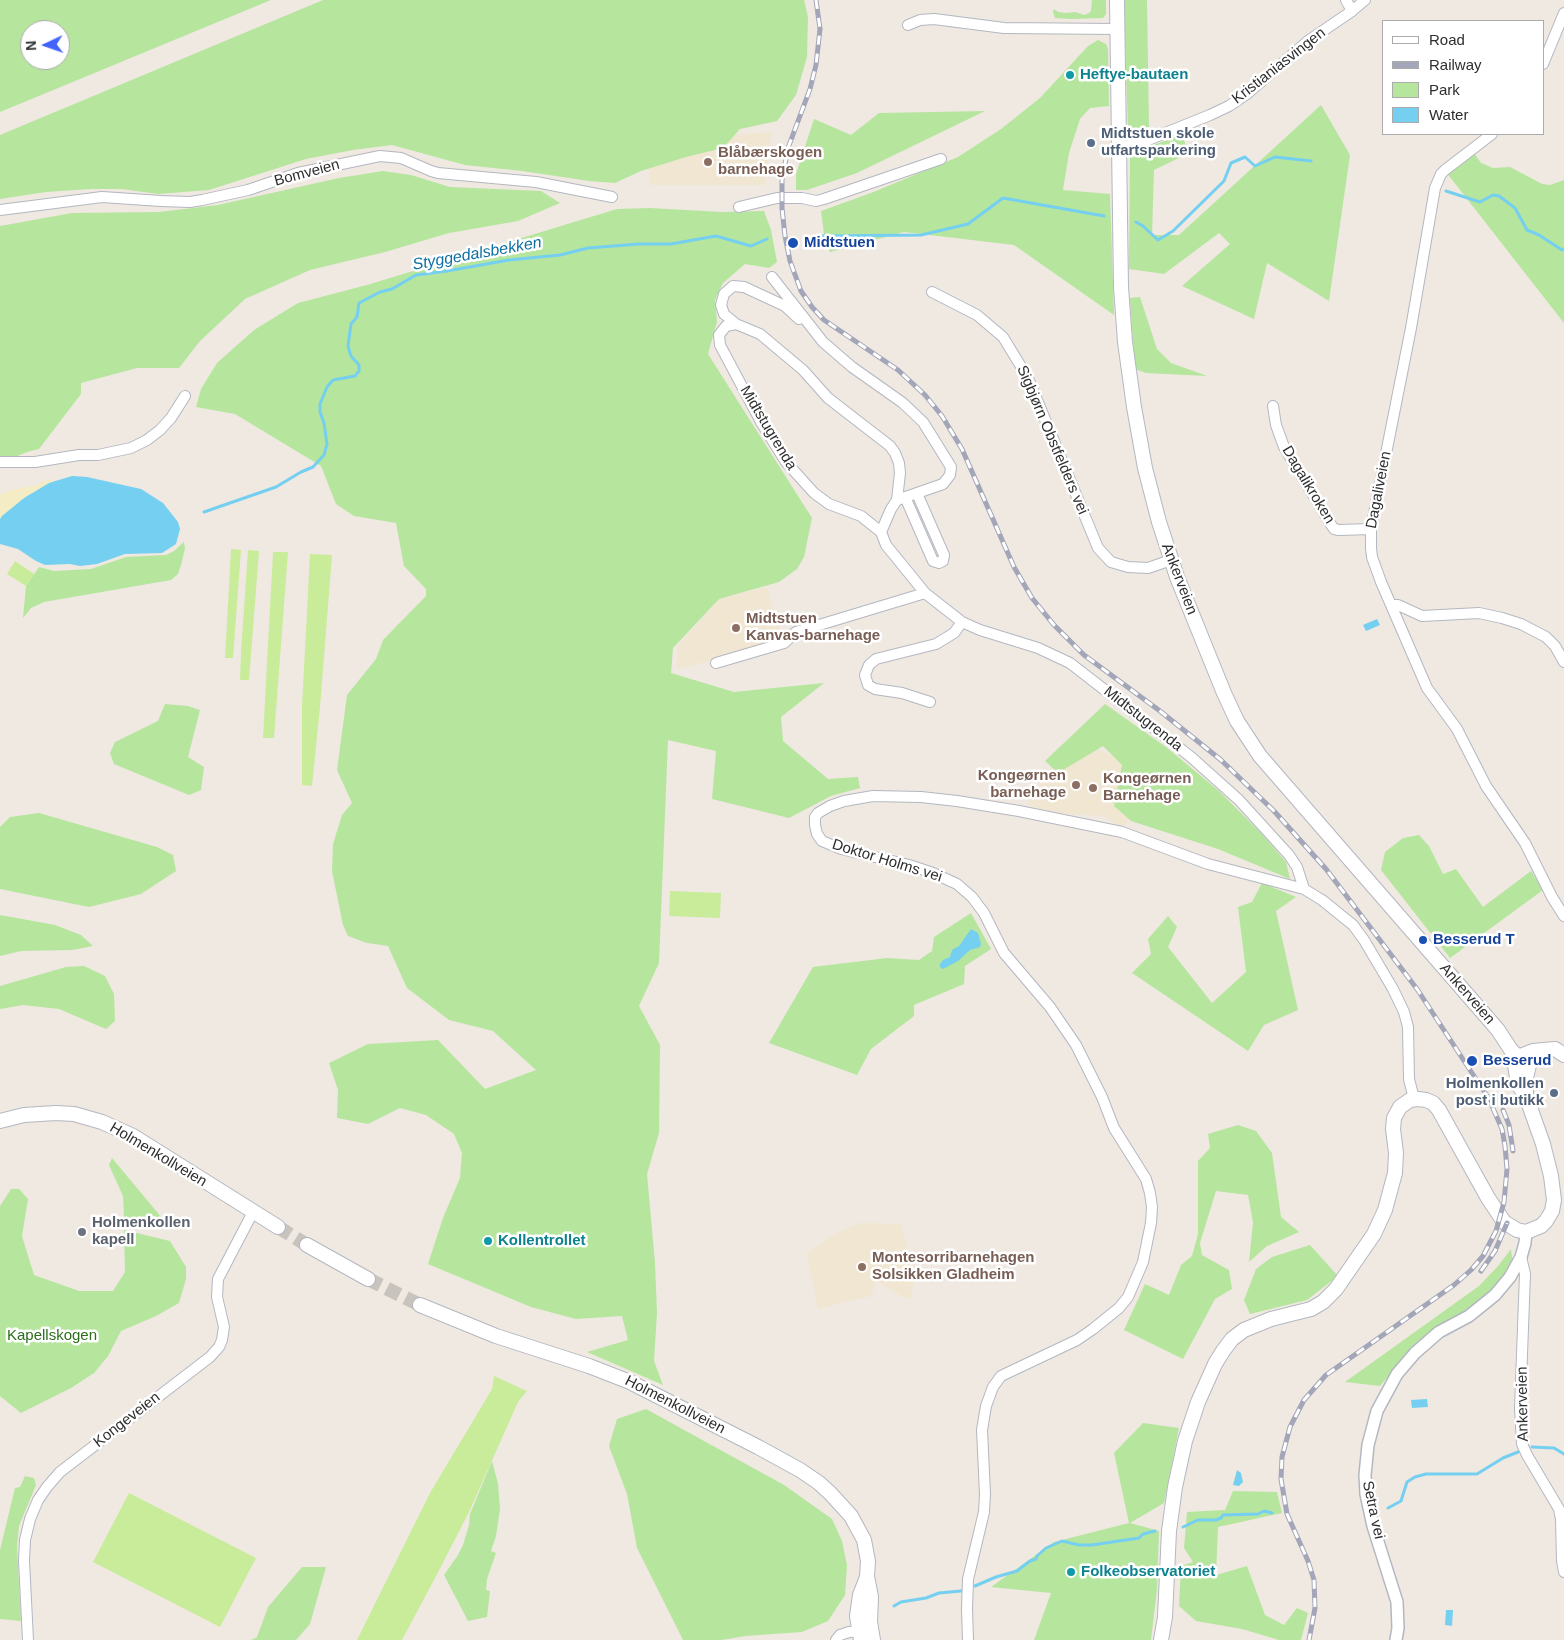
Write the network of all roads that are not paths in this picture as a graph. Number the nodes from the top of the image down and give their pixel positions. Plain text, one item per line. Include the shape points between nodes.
1 (1117, 0) edge
2 (1346, 0) edge
3 (1365, 0) edge
4 (1352, 11) junction
5 (1564, 13) edge
6 (908, 25) dead end
7 (1117, 29) junction
8 (1544, 62) edge
9 (1491, 135) edge
10 (1119, 146) junction
11 (941, 159) dead end
12 (612, 197) dead end
13 (739, 207) dead end
14 (0, 210) edge
15 (772, 277) dead end
16 (932, 292) dead end
17 (736, 324) junction
18 (823, 342) junction
19 (185, 396) dead end
20 (1273, 406) dead end
21 (0, 462) edge
22 (920, 498) dead end
23 (901, 499) junction
24 (1371, 530) junction
25 (881, 532) junction
26 (1171, 560) junction
27 (925, 594) junction
28 (1391, 605) junction
29 (962, 622) junction
30 (1564, 662) edge
31 (716, 663) dead end
32 (930, 702) dead end
33 (1304, 888) junction
34 (1564, 916) edge
35 (1529, 1055) junction
36 (1564, 1055) edge
37 (1414, 1099) junction
38 (0, 1120) edge
39 (253, 1212) junction
40 (278, 1227) tunnel mouth
41 (1526, 1232) junction
42 (307, 1244) tunnel mouth
43 (1521, 1256) junction
44 (368, 1279) tunnel mouth
45 (420, 1305) tunnel mouth
46 (1564, 1572) edge
47 (863, 1637) edge
48 (28, 1640) edge
49 (836, 1640) edge
50 (968, 1640) edge
51 (1161, 1640) edge
52 (1396, 1640) edge

1 - 7 main road, Ankerveien
2 - 4 street
3 - 4 street, Kristianiasvingen
4 - 10 street, Kristianiasvingen via 1308,41 1229,106 1143,142
5 - 8 street
6 - 7 street via 934,19 1004,28
7 - 10 main road, Ankerveien
9 - 24 street, Dagaliveien via 1449,166 1435,188
10 - 26 main road, Ankerveien via 1121,287 1127,358 1145,468
11 - 13 street via 816,201 777,198
12 - 14 street, Bomveien via 536,182 438,173 401,158 380,156 298,173 248,190 202,200 102,197
15 - 18 street
16 - 26 street, Sigbjørn Obstfelders vei via 977,316 1003,336 1028,378 1098,548 1111,562 1128,567 1148,568
17 - 18 street via 724,314 721,305 724,294 733,286 744,287 785,306
17 - 23 street via 760,334 803,370 828,398 890,446 899,463
17 - 25 street, Midtstugrenda via 726,326 719,335 720,345 786,462 814,493 829,504 861,516
18 - 23 street via 852,368 903,403 922,422 951,467 950,475 943,484
19 - 21 street via 160,430 131,448 35,462
20 - 24 street, Dagalikroken via 1284,447 1330,524 1339,530
22 - 23 street via 944,555 939,563 933,561
23 - 25 street via 891,509
24 - 28 street, Dagaliveien via 1372,557
25 - 27 street, Midtstugrenda via 886,545
26 - 35 main road, Ankerveien via 1224,694 1252,745 1498,1030 1511,1036
27 - 29 street, Midtstugrenda
27 - 31 street via 796,632 784,643
28 - 30 street via 1422,616 1479,613 1508,620 1546,637
28 - 34 street, Dagaliveien via 1427,688 1457,729 1486,786 1525,843
29 - 32 street via 954,633 936,644 876,659 869,665 865,675 868,685
29 - 33 street, Midtstugrenda via 1038,648 1070,663 1183,751 1239,800 1289,855
33 - 37 street, Doktor Holms vei via 1353,926 1393,989 1408,1027
33 - 50 street, Doktor Holms vei via 1208,864 1122,832 957,801 873,796 836,804 815,817 817,834 822,841 933,873 957,884 972,897 1004,953 1050,1007 1076,1045 1114,1128 1146,1179 1150,1193 1151,1224 1143,1262 1128,1297 1119,1308 1077,1340 1001,1376 993,1388 982,1430 984,1512 968,1579
35 - 36 main road via 1555,1050
35 - 41 main road via 1526,1096 1544,1144 1554,1200 1546,1221
37 - 41 main road via 1430,1102 1439,1110 1499,1216 1510,1227
37 - 51 main road via 1400,1108 1394,1118 1395,1173 1385,1210 1374,1234 1336,1289 1311,1309 1244,1330 1232,1339 1215,1364 1184,1441 1174,1487
38 - 39 main road, Holmenkollveien via 24,1114 56,1112 102,1122 140,1141
39 - 40 main road, Holmenkollveien
39 - 48 street, Kongeveien via 218,1279 224,1327 219,1347 60,1472 38,1500 25,1540
41 - 43 street, Setra vei
42 - 44 main road
43 - 46 street, Ankerveien via 1525,1274 1520,1408 1522,1444 1559,1509
43 - 52 street, Setra vei via 1495,1295 1469,1316 1439,1332 1415,1353 1396,1374 1377,1411 1368,1445 1366,1494 1397,1602
45 - 47 main road, Holmenkollveien via 496,1336 622,1378 800,1470 819,1483 856,1524 866,1547 868,1576 860,1595 858,1616
47 - 49 street via 844,1633

